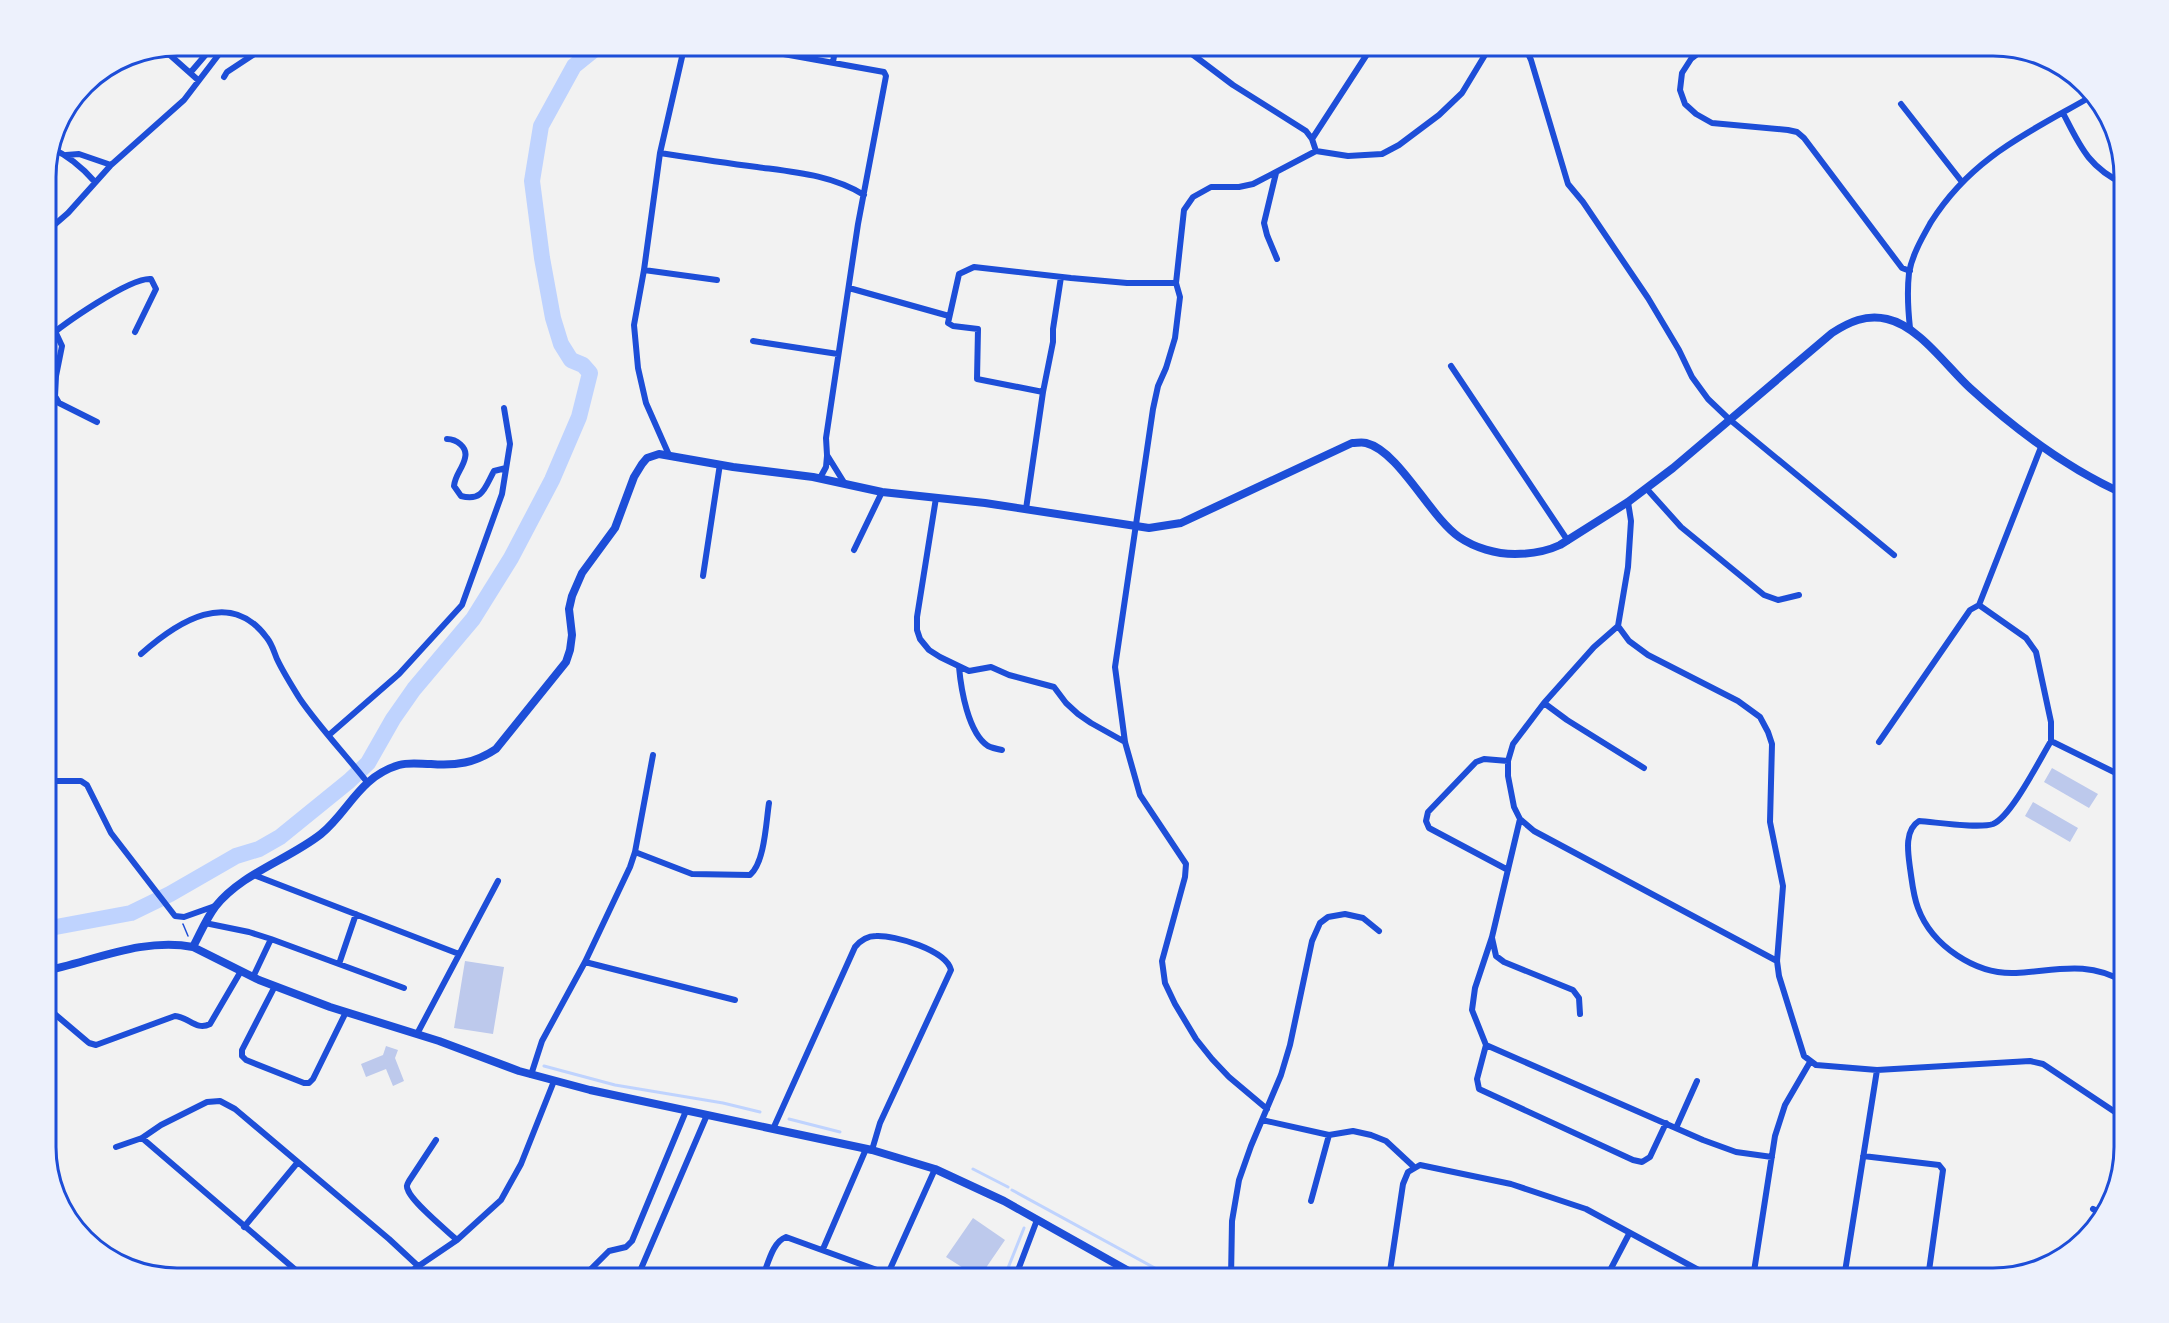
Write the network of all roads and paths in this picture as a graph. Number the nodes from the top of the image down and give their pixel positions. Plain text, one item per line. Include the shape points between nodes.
1 (171, 56) edge
2 (205, 56) edge
3 (217, 56) edge
4 (251, 56) edge
5 (796, 56) edge
6 (834, 56) edge
7 (1195, 56) edge
8 (1366, 56) edge
9 (1484, 56) edge
10 (1529, 56) edge
11 (1694, 56) edge
12 (682, 57) dead end
13 (833, 62) junction
14 (190, 73) junction
15 (224, 77) dead end
16 (198, 80) junction
17 (2085, 100) edge
18 (1900, 104) dead end
19 (2063, 113) junction
20 (1312, 139) junction
21 (59, 151) edge
22 (1316, 151) junction
23 (660, 153) junction
24 (66, 154) junction
25 (111, 165) junction
26 (1276, 173) junction
27 (2113, 178) edge
28 (95, 182) junction
29 (1962, 182) junction
30 (864, 195) junction
31 (56, 223) edge
32 (1277, 259) dead end
33 (644, 270) junction
34 (1910, 271) junction
35 (1061, 277) junction
36 (717, 280) dead end
37 (1176, 283) junction
38 (849, 288) junction
39 (949, 316) junction
40 (1910, 328) junction
41 (56, 331) edge
42 (135, 332) dead end
43 (56, 334) edge
44 (753, 341) dead end
45 (838, 354) junction
46 (1451, 366) dead end
47 (56, 376) edge
48 (1043, 392) junction
49 (56, 398) edge
50 (504, 408) dead end
51 (1729, 419) junction
52 (97, 422) dead end
53 (447, 439) dead end
54 (2040, 447) junction
55 (669, 455) junction
56 (828, 455) junction
57 (720, 464) junction
58 (506, 468) junction
59 (820, 478) junction
60 (846, 485) junction
61 (1646, 488) junction
62 (2113, 488) edge
63 (882, 492) junction
64 (936, 498) junction
65 (1628, 502) junction
66 (1026, 509) junction
67 (1136, 526) junction
68 (1568, 541) junction
69 (854, 550) dead end
70 (1894, 555) dead end
71 (703, 576) dead end
72 (1799, 595) dead end
73 (1979, 605) junction
74 (1618, 626) junction
75 (141, 654) dead end
76 (958, 667) junction
77 (1544, 703) junction
78 (329, 735) junction
79 (1879, 741) dead end
80 (2051, 741) junction
81 (1125, 742) junction
82 (1002, 750) dead end
83 (653, 755) dead end
84 (1508, 760) junction
85 (1644, 768) dead end
86 (2114, 772) edge
87 (56, 781) edge
88 (367, 782) junction
89 (769, 803) dead end
90 (1521, 819) junction
91 (635, 852) junction
92 (1508, 870) junction
93 (254, 874) junction
94 (498, 881) dead end
95 (215, 906) junction
96 (356, 914) junction
97 (182, 922) dead end
98 (205, 923) junction
99 (1378, 931) dead end
100 (1492, 937) junction
101 (271, 939) junction
102 (191, 944) junction
103 (459, 954) junction
104 (1777, 961) junction
105 (585, 962) junction
106 (339, 964) junction
107 (56, 968) edge
108 (241, 971) junction
109 (253, 977) junction
110 (2114, 978) edge
111 (275, 986) junction
112 (404, 988) dead end
113 (735, 1000) dead end
114 (346, 1012) junction
115 (1580, 1014) dead end
116 (56, 1015) edge
117 (417, 1034) junction
118 (1486, 1044) junction
119 (1810, 1062) junction
120 (1877, 1070) junction
121 (531, 1075) junction
122 (554, 1081) junction
123 (1697, 1082) dead end
124 (1267, 1108) junction
125 (686, 1111) junction
126 (2114, 1111) edge
127 (707, 1115) junction
128 (1262, 1120) junction
129 (1666, 1123) junction
130 (1676, 1128) junction
131 (772, 1129) junction
132 (1329, 1135) junction
133 (142, 1138) junction
134 (436, 1140) dead end
135 (116, 1146) dead end
136 (869, 1150) junction
137 (1863, 1156) junction
138 (1772, 1157) junction
139 (298, 1162) junction
140 (1414, 1167) junction
141 (935, 1169) junction
142 (1311, 1201) dead end
143 (1037, 1220) junction
144 (244, 1227) junction
145 (1629, 1234) junction
146 (457, 1240) junction
147 (823, 1250) junction
148 (420, 1267) joint
149 (293, 1268) edge
150 (592, 1268) edge
151 (641, 1268) edge
152 (766, 1268) edge
153 (867, 1268) edge
154 (891, 1268) edge
155 (1019, 1268) edge
156 (1123, 1268) edge
157 (1232, 1268) edge
158 (1390, 1268) edge
159 (1611, 1268) edge
160 (1695, 1268) edge
161 (1755, 1268) edge
162 (1846, 1268) edge
163 (1929, 1268) edge

1 - 14 street
2 - 14 street
3 - 16 street
4 - 15 street
5 - 13 street
6 - 13 street
7 - 20 street via 1306,131
8 - 20 street
9 - 22 street via 1462,93 1399,145 1382,154 1364,156
10 - 51 street via 1568,184 1648,298 1692,377
11 - 34 street via 1682,73 1680,90 1685,104 1712,123 1797,132 1902,268
12 - 23 street
13 - 30 street via 884,72 886,80
14 - 16 street
16 - 25 street via 184,100
17 - 19 street
18 - 29 street
19 - 27 street via 2083,153
19 - 29 street via 2001,148
20 - 22 street
21 - 24 street
22 - 26 street
23 - 30 street via 792,171 832,180
23 - 33 street
24 - 25 street via 79,154
24 - 28 street
25 - 28 street
26 - 32 street via 1264,223
26 - 37 street via 1245,187 1211,187 1193,197 1184,210
28 - 31 street
29 - 34 street via 1926,231
30 - 38 street
33 - 36 street
33 - 55 street via 634,325 638,368 646,403
34 - 40 street
35 - 37 street
35 - 39 street via 967,269 959,274
35 - 48 street
37 - 67 street via 1180,297 1175,338 1153,410
38 - 39 street
38 - 45 street
39 - 48 street via 950,325 978,329 977,378
40 - 51 street via 1888,319 1867,317 1850,321
40 - 54 street via 1971,388
41 - 42 street via 133,283 152,279 156,288
43 - 47 street via 62,346
44 - 45 street
45 - 56 street via 826,438
46 - 68 street
48 - 66 street
49 - 52 street
50 - 58 street via 510,444
51 - 61 street
51 - 70 street
53 - 58 street via 457,442 465,452 454,486 461,496 475,498 494,471
54 - 62 street
54 - 73 street
55 - 57 street
55 - 88 street via 647,458 634,477 615,528 582,573 572,596 572,635 566,662 496,749 467,764 399,765
56 - 59 street
56 - 60 street
57 - 59 street
57 - 71 street
58 - 78 street via 502,494 462,605 399,674
59 - 60 street
60 - 63 street
61 - 65 street
61 - 72 street via 1681,527 1764,595 1778,600
63 - 64 street
63 - 69 street
64 - 66 street
64 - 76 street via 916,630 929,650
65 - 68 street
65 - 74 street via 1628,567
66 - 67 street
67 - 68 street via 1181,523 1352,443 1364,442 1395,464 1458,536 1480,548 1504,554 1529,554
67 - 81 street via 1115,667
73 - 79 street via 1970,610
73 - 80 street via 2026,638 2037,652
74 - 77 street
74 - 104 street via 1629,642 1648,655 1738,701 1760,717 1768,732 1772,744 1770,822 1783,886
75 - 78 street via 165,633 212,612 238,613 268,639 301,700
76 - 81 street via 969,671 991,667 1054,687 1078,714
76 - 82 street via 966,709 977,735 988,746
77 - 84 street via 1513,744
77 - 85 street
78 - 88 street
80 - 86 street
80 - 110 street via 2012,806 1993,824 1919,821 1913,825 1908,844 1913,891 1924,922 1941,942 1960,957 1989,970 2017,973 2084,968
81 - 124 street via 1140,795 1186,864 1162,961 1165,983 1196,1039 1212,1059
83 - 91 street
84 - 90 street via 1510,791
84 - 92 street via 1476,762 1428,812 1426,821 1429,828
87 - 95 street via 81,781 87,785 111,833 172,914 180,918
88 - 93 street via 321,834
89 - 91 street via 760,858 750,875 692,874
90 - 92 street
90 - 104 street via 1534,831
91 - 105 street
92 - 100 street
93 - 95 street
93 - 96 street
94 - 103 street
95 - 98 street
96 - 103 street
96 - 106 street
97 - 102 path
98 - 101 street
98 - 102 street
99 - 124 street via 1363,918 1345,914 1320,923 1312,941 1287,1055
100 - 115 street via 1496,956 1504,962 1573,990 1579,998
100 - 118 street via 1472,1010
101 - 106 street
101 - 109 street
102 - 107 street via 146,946
102 - 108 street
103 - 117 street
104 - 119 street via 1804,1056
105 - 113 street
105 - 121 street via 542,1041
106 - 112 street
108 - 109 street
108 - 116 street via 210,1024 204,1027 175,1016 96,1045
109 - 111 street
111 - 114 street
111 - 114 street via 242,1056 304,1083 313,1079
114 - 117 street
117 - 121 street
118 - 129 street
118 - 129 street via 1477,1079 1479,1089 1633,1160 1642,1162 1650,1157
119 - 120 street
119 - 138 street via 1782,1113
120 - 126 street via 2030,1061 2043,1064
120 - 137 street
121 - 122 street
122 - 125 street
122 - 146 street via 521,1164 501,1200
123 - 130 street
124 - 128 street
125 - 127 street
125 - 150 street via 632,1241 609,1251
127 - 131 street
127 - 151 street
128 - 132 street
128 - 157 street via 1239,1180 1232,1221
129 - 130 street
130 - 138 street via 1736,1152
131 - 136 street
131 - 136 street via 855,946 876,936 912,941 945,960 951,970
132 - 140 street via 1353,1131 1371,1135 1386,1141
132 - 142 street
133 - 135 street
133 - 139 street via 207,1102 220,1101
133 - 144 street
134 - 146 street via 407,1188
136 - 141 street
136 - 147 street
137 - 162 street
137 - 163 street via 1940,1165 1943,1170
138 - 161 street
139 - 144 street
139 - 148 street
140 - 145 street via 1420,1165 1511,1184 1586,1209
140 - 158 street via 1403,1184
141 - 143 street
141 - 154 street
143 - 155 street
143 - 156 street
144 - 149 street
145 - 159 street
145 - 160 street
146 - 148 street
147 - 152 street via 782,1238
147 - 153 street

